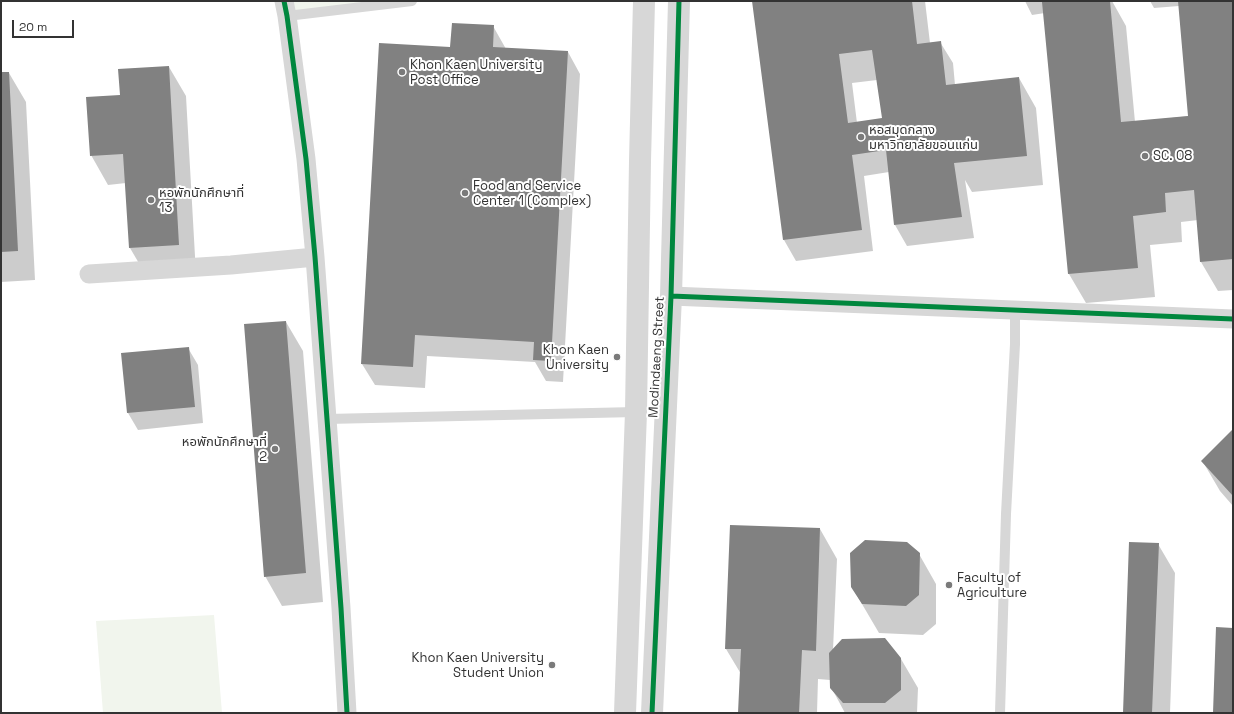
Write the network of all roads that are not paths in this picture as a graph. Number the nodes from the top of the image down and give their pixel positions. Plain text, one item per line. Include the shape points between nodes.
1 (412, 1) edge
2 (644, 1) edge
3 (680, 1) edge
4 (286, 8) edge
5 (315, 257) junction
6 (89, 274) dead end
7 (671, 296) junction
8 (1015, 309) junction
9 (1233, 319) edge
10 (636, 412) junction
11 (327, 419) junction
12 (628, 619) junction
13 (656, 621) junction
14 (347, 713) edge
15 (625, 713) edge
16 (652, 713) edge
17 (1000, 713) edge

1 - 4 lane
2 - 10 street, Modindaeng Street
3 - 7 street, Modindaeng Street
4 - 5 street via 306,159
5 - 6 street
5 - 11 street
7 - 8 street
7 - 13 street, Modindaeng Street
8 - 9 street
8 - 17 lane
10 - 11 lane
10 - 12 street, Modindaeng Street
11 - 14 street
12 - 13 street
12 - 15 street, Modindaeng Street
13 - 16 street, Modindaeng Street

